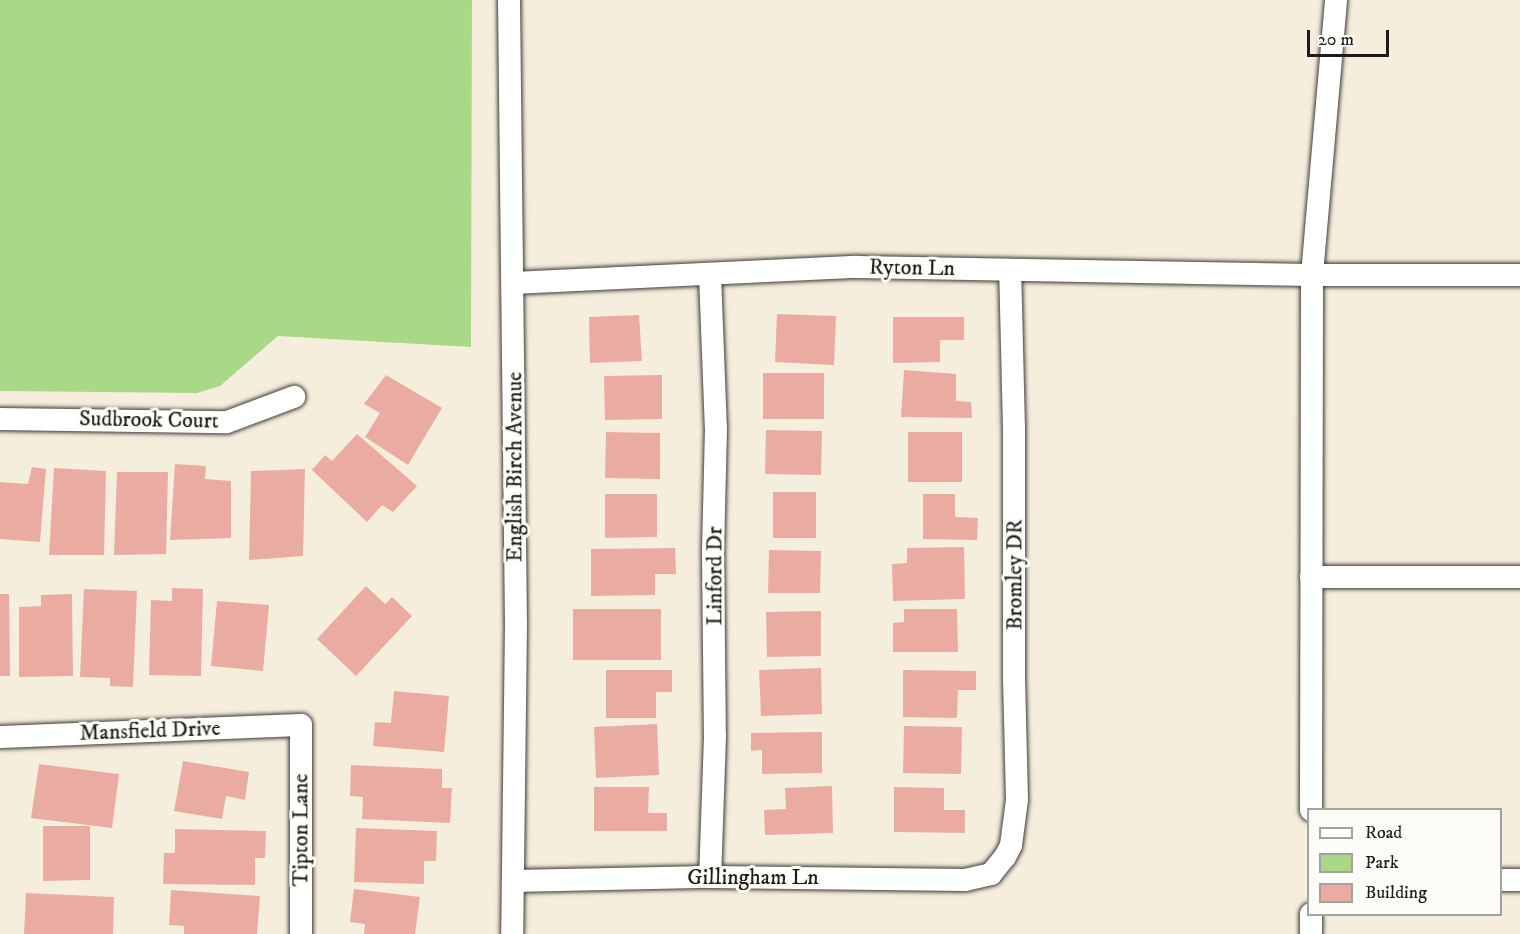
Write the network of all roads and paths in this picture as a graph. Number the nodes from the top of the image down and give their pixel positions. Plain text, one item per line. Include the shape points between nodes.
1 (509, 0) edge
2 (1336, 0) edge
3 (1010, 270) junction
4 (710, 275) junction
5 (1312, 275) junction
6 (1520, 275) edge
7 (513, 283) junction
8 (294, 397) dead end
9 (0, 418) edge
10 (1311, 577) junction
11 (1520, 577) edge
12 (301, 725) joint
13 (0, 737) edge
14 (1311, 808) edge
15 (991, 874) joint
16 (710, 877) junction
17 (1502, 880) edge
18 (1520, 880) edge
19 (513, 881) junction
20 (1311, 916) edge
21 (301, 934) edge
22 (512, 934) edge
23 (1311, 934) edge

1 - 7 street, English Birch Avenue
2 - 5 street
3 - 4 street, Ryton Ln via 857,267
3 - 5 street, Ryton Ln
3 - 15 street, Bromley DR via 1017,800 1011,845
4 - 7 street, Ryton Ln
4 - 16 street, Linford Dr via 716,428
5 - 6 street, Ryton Ln
5 - 10 street
7 - 19 street, English Birch Avenue
8 - 9 street, Sudbrook Court via 227,422
10 - 11 street
10 - 14 street
12 - 13 street, Mansfield Drive
12 - 21 street, Tipton Lane
15 - 16 street, Gillingham Ln via 965,880
16 - 19 street, Gillingham Ln
17 - 18 street
19 - 22 street, English Birch Avenue
20 - 23 street

